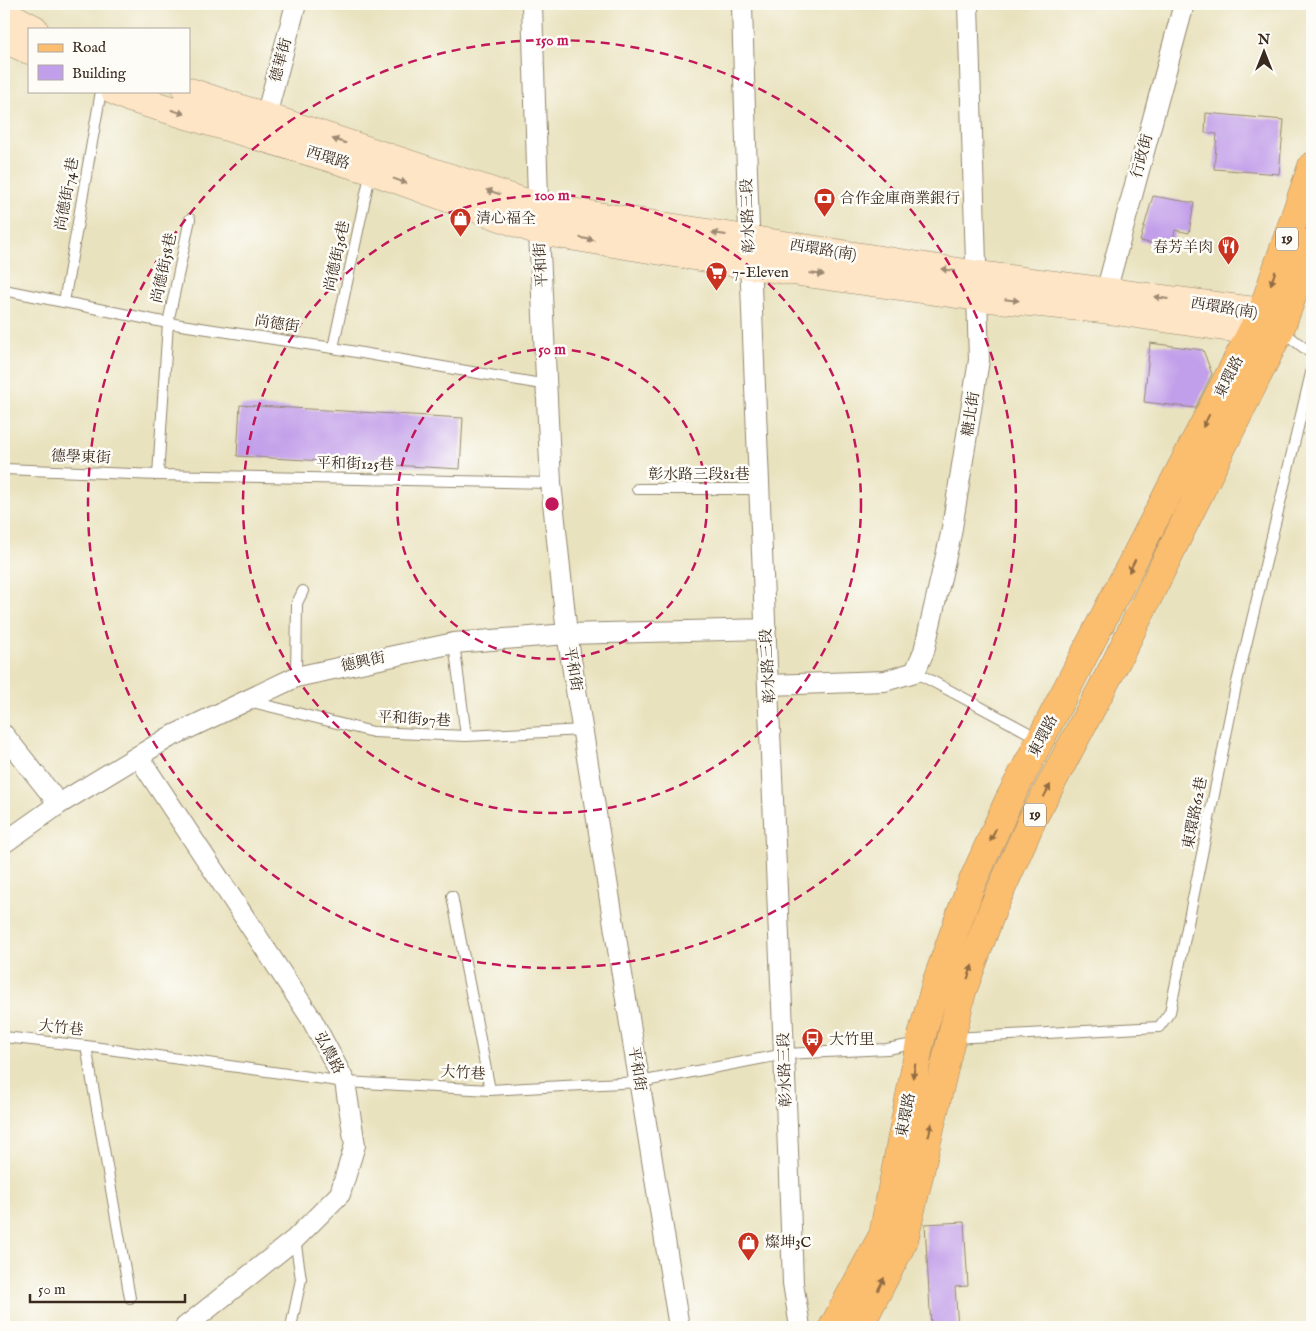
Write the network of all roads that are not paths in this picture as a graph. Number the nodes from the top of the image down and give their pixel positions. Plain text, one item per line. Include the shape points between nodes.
1 (296, 4) edge
2 (532, 4) edge
3 (742, 4) edge
4 (968, 4) edge
5 (1184, 4) edge
6 (4, 13) edge
7 (32, 28) edge
8 (4, 39) edge
9 (28, 50) edge
10 (101, 92) edge
11 (118, 92) edge
12 (190, 92) edge
13 (266, 116) junction
14 (1312, 166) edge
15 (370, 170) junction
16 (190, 219) dead end
17 (539, 219) junction
18 (748, 238) junction
19 (1312, 242) edge
20 (749, 265) junction
21 (978, 286) junction
22 (4, 290) edge
23 (1104, 300) junction
24 (64, 302) junction
25 (168, 323) junction
26 (1265, 324) junction
27 (333, 348) junction
28 (1312, 354) edge
29 (1312, 369) edge
30 (547, 385) junction
31 (4, 469) edge
32 (158, 475) junction
33 (551, 483) junction
34 (637, 490) dead end
35 (760, 490) junction
36 (303, 591) dead end
37 (766, 629) junction
38 (567, 634) junction
39 (454, 643) junction
40 (915, 672) junction
41 (296, 677) junction
42 (769, 685) junction
43 (248, 701) junction
44 (583, 730) junction
45 (4, 735) edge
46 (466, 736) junction
47 (1041, 739) junction
48 (138, 756) junction
49 (59, 804) junction
50 (4, 843) edge
51 (452, 896) dead end
52 (4, 1037) edge
53 (934, 1041) junction
54 (86, 1046) junction
55 (785, 1054) junction
56 (345, 1082) junction
57 (640, 1082) junction
58 (490, 1090) junction
59 (295, 1239) junction
60 (130, 1298) dead end
61 (185, 1327) edge
62 (291, 1327) edge
63 (679, 1327) edge
64 (800, 1327) edge
65 (833, 1327) edge
66 (859, 1327) edge

1 - 13 street, 德華街
2 - 17 street, 平和街
3 - 18 street, 彰水路三段
4 - 21 street, 糖北街
5 - 23 street, 行政街
6 - 7 main road
8 - 9 main road
10 - 24 lane, 尚德街74巷
11 -> 15 main road, 西環路
12 - 13 main road, 西環路
17 -> 13 main road, 西環路
14 -> 26 main road, 東環路 / 19
15 -> 17 main road, 西環路
15 - 27 lane, 尚德街36巷
16 - 25 lane, 尚德街58巷
18 -> 17 main road, 西環路(南)
17 -> 20 main road, 西環路(南)
17 - 30 street, 平和街
18 - 20 street, 彰水路三段
21 -> 18 main road, 西環路(南)
19 - 26 main road, 東環路 / 19
20 -> 21 main road, 西環路(南)
20 - 35 street, 彰水路三段
21 - 23 main road, 西環路(南)
21 - 40 street, 糖北街 via 979,360 953,524 924,651
22 - 24 lane, 尚德街
23 - 26 main road, 西環路(南)
24 - 25 lane, 尚德街
25 - 27 lane, 尚德街
25 - 32 lane, 尚德街58巷
26 - 28 lane
26 -> 47 main road, 東環路 / 19
53 -> 26 main road, 東環路 / 19 via 962,992 993,908 1032,820 1117,660
27 - 30 lane, 尚德街
29 - 53 lane, 東環路62巷 via 1235,691 1170,1012 1159,1027
30 - 33 street, 平和街
31 - 32 lane, 德學東街
32 - 33 lane, 平和街125巷
33 - 38 street, 平和街
34 - 35 lane, 彰水路三段81巷
35 - 37 street, 彰水路三段
36 - 41 lane via 297,603
37 - 38 street, 德興街
37 - 42 street, 彰水路三段
38 - 39 street, 德興街
38 - 44 street, 平和街
39 - 41 street, 德興街
39 - 46 lane
40 - 42 street via 885,681
40 - 47 lane
41 - 43 street, 德興街
42 - 55 street, 彰水路三段
43 - 46 lane, 平和街97巷 via 373,732
43 - 48 street, 德興街 via 168,738
44 - 46 lane, 平和街97巷
44 - 57 street, 平和街
45 - 49 street
47 -> 53 main road, 東環路 / 19 via 1008,802 971,885 936,983
48 - 49 street, 德興街
48 - 56 street, 弘農路 via 311,1018
49 - 50 street, 德興街
51 - 58 lane
52 - 54 lane, 大竹巷
53 - 55 lane, 大竹巷 via 887,1048
53 -> 65 main road, 東環路 / 19 via 883,1235
66 -> 53 main road, 東環路 / 19 via 904,1240
54 - 56 lane, 大竹巷
54 - 60 lane
55 - 57 lane, 大竹巷
55 - 64 street, 彰水路三段 via 793,1283
56 - 58 lane, 大竹巷
56 - 59 street, 弘農路 via 355,1145 340,1194
57 - 58 lane, 大竹巷
57 - 63 street, 平和街
59 - 61 street, 弘農路
59 - 62 lane via 301,1279

